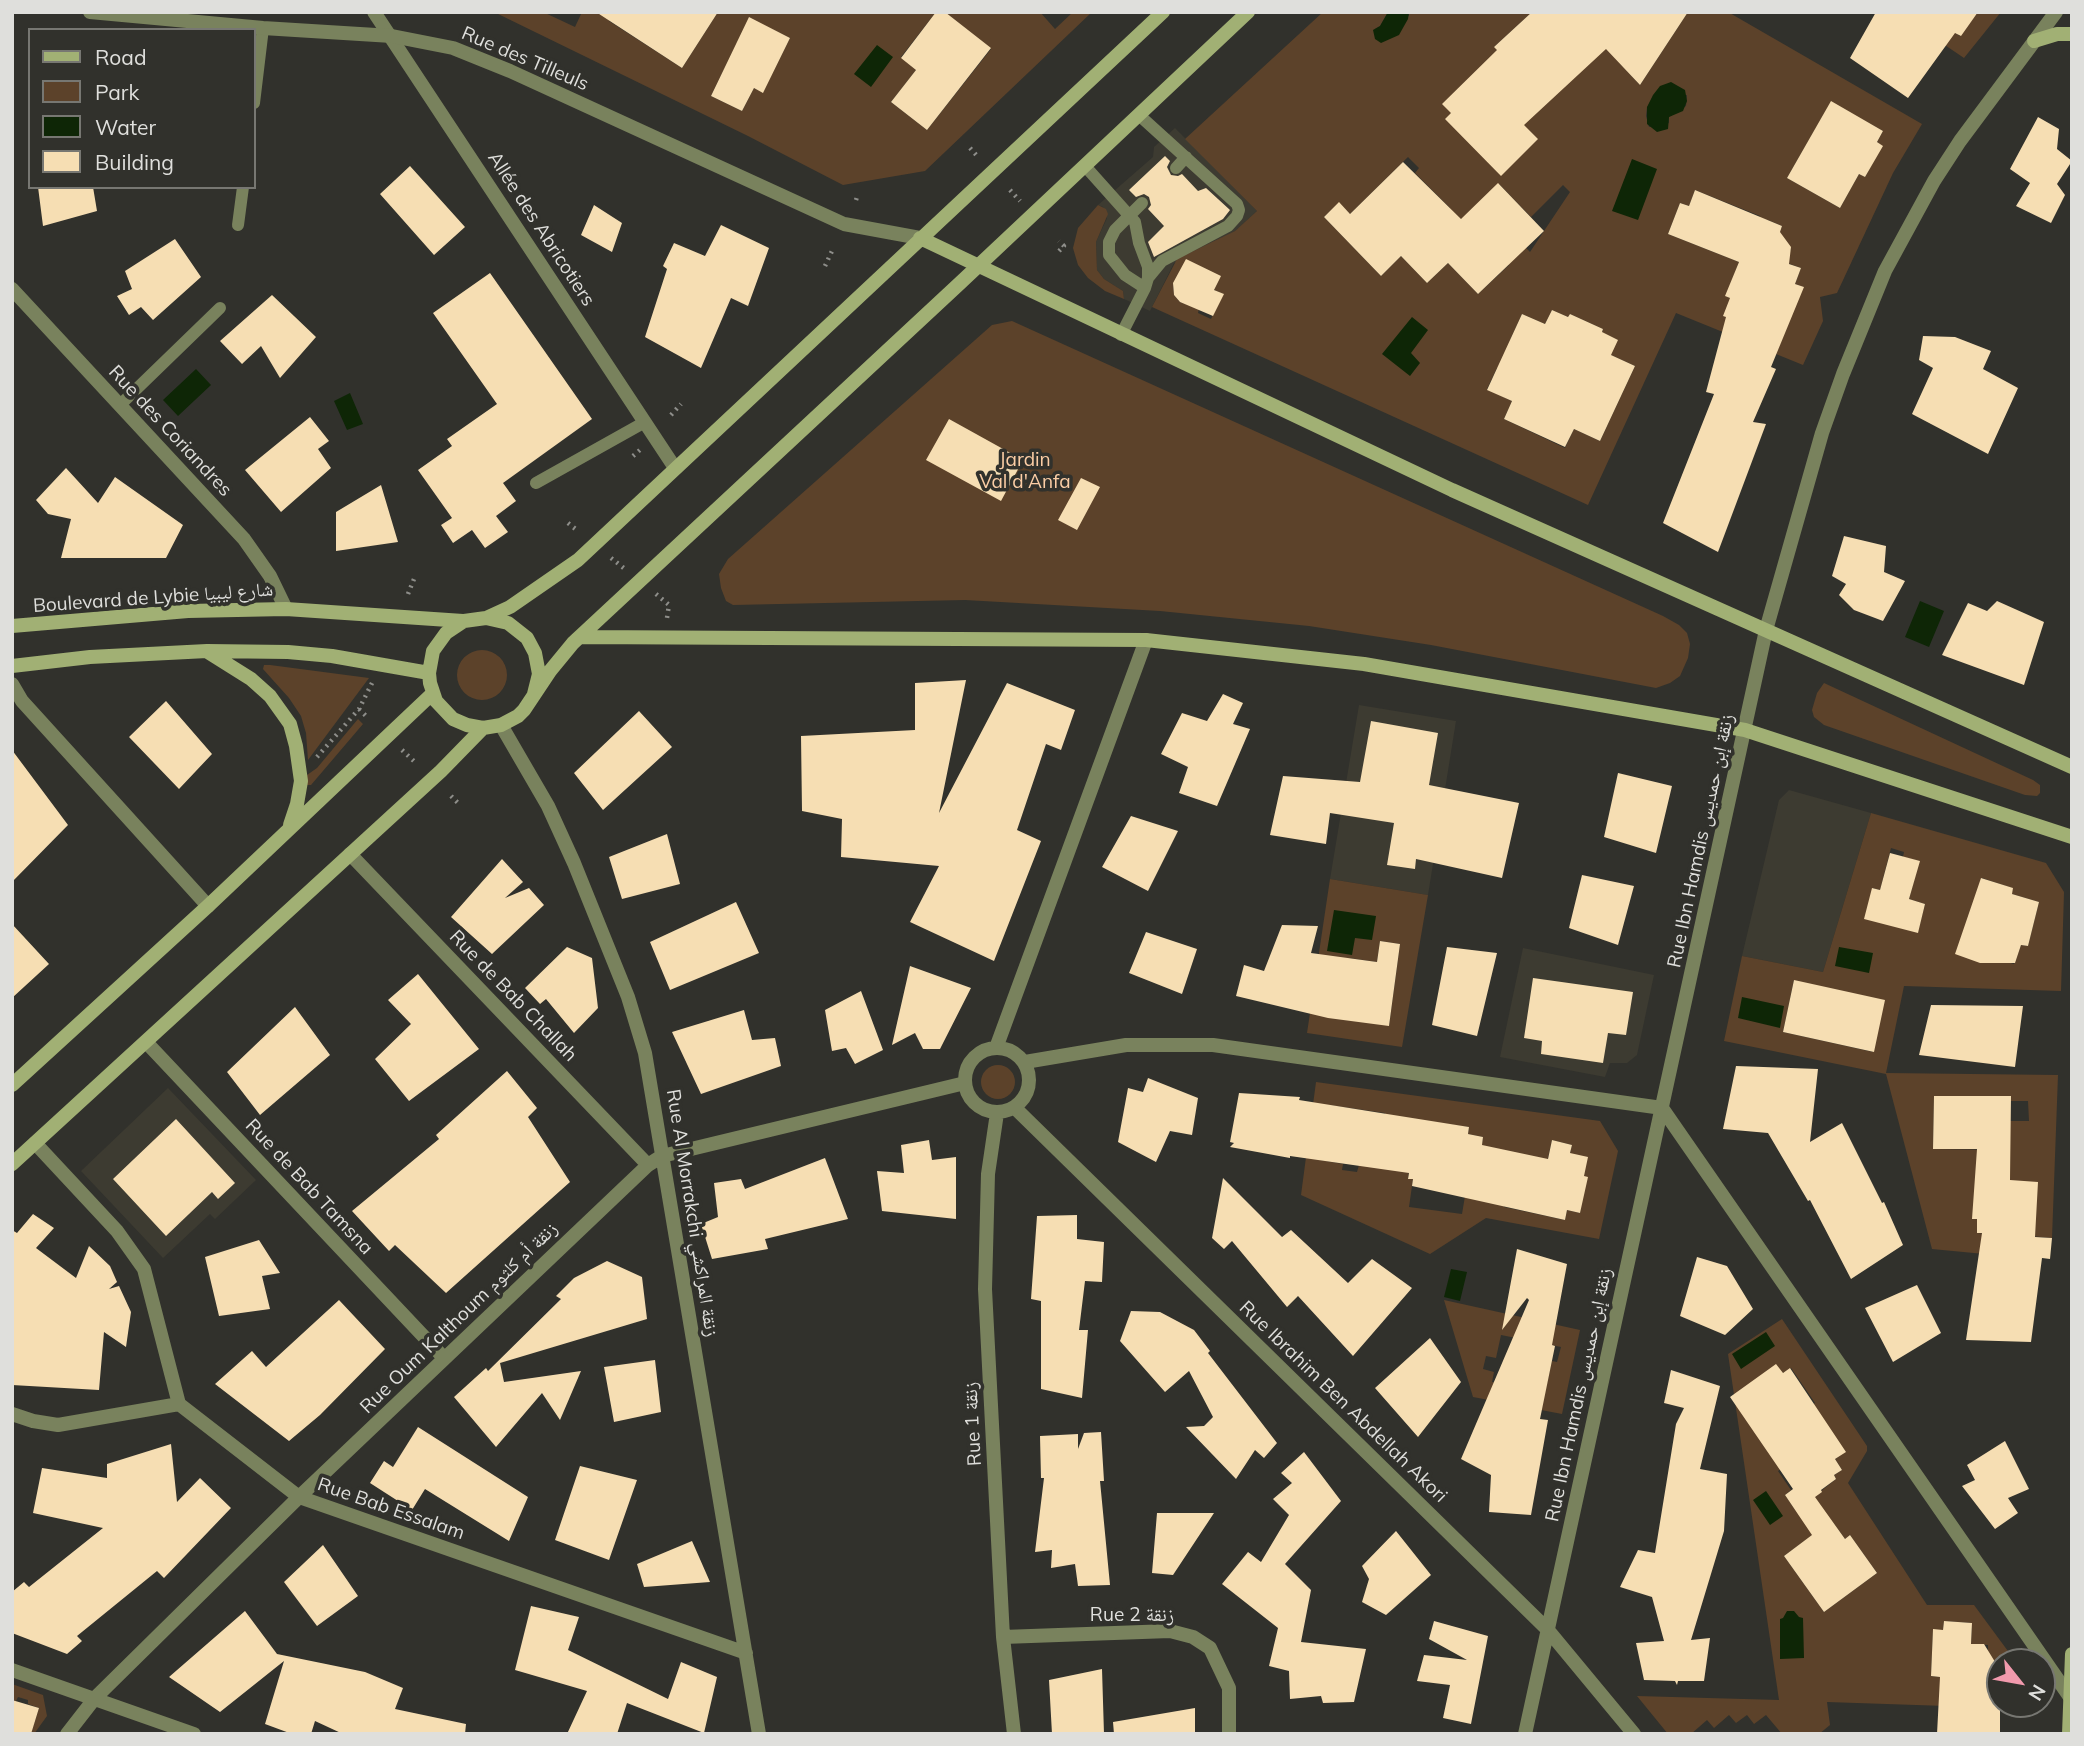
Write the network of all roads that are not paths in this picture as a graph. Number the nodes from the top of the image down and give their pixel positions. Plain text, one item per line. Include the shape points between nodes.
1 (90, 12) edge
2 (374, 12) edge
3 (1163, 12) edge
4 (1248, 12) edge
5 (2056, 12) edge
6 (263, 28) junction
7 (2072, 34) edge
8 (391, 36) junction
9 (2035, 41) junction
10 (256, 86) edge
11 (1140, 116) junction
12 (1186, 157) junction
13 (1086, 166) junction
14 (1176, 167) dead end
15 (243, 189) edge
16 (1142, 203) dead end
17 (1129, 216) junction
18 (238, 225) dead end
19 (920, 238) junction
20 (979, 266) junction
21 (1147, 283) junction
22 (12, 289) edge
23 (220, 308) dead end
24 (1121, 334) junction
25 (120, 405) junction
26 (645, 422) junction
27 (675, 468) junction
28 (536, 483) dead end
29 (286, 609) junction
30 (486, 618) junction
31 (464, 621) junction
32 (12, 626) edge
33 (1766, 631) junction
34 (580, 637) junction
35 (1146, 640) junction
36 (207, 651) junction
37 (12, 666) edge
38 (429, 673) junction
39 (12, 684) edge
40 (433, 693) junction
41 (534, 694) junction
42 (502, 725) junction
43 (483, 728) junction
44 (1745, 730) junction
45 (2072, 767) edge
46 (287, 831) junction
47 (2072, 837) edge
48 (350, 854) junction
49 (208, 906) junction
50 (146, 1042) junction
51 (996, 1048) junction
52 (1024, 1062) junction
53 (965, 1083) junction
54 (12, 1085) edge
55 (1015, 1108) junction
56 (1662, 1108) junction
57 (997, 1113) junction
58 (35, 1143) junction
59 (662, 1156) junction
60 (12, 1164) edge
61 (648, 1165) junction
62 (444, 1359) junction
63 (179, 1404) junction
64 (12, 1414) edge
65 (299, 1497) junction
66 (1547, 1629) junction
67 (1003, 1637) junction
68 (746, 1653) junction
69 (2072, 1654) edge
70 (12, 1670) edge
71 (95, 1698) junction
72 (2071, 1700) edge
73 (67, 1734) edge
74 (194, 1734) edge
75 (759, 1734) edge
76 (1014, 1734) edge
77 (1229, 1734) edge
78 (1525, 1734) edge
79 (1634, 1734) edge
80 (2069, 1734) edge

1 - 6 street, Rue des Tilleuls
2 - 8 street, Allée des Abricotiers
3 - 19 main road
4 - 11 main road
5 - 9 street, Rue Ibn Hamdis زنقة إبن حمديس
6 - 8 street, Rue des Tilleuls
6 - 10 lane
7 - 9 main road
8 - 19 street, Rue des Tilleuls via 479,57 844,224
8 - 26 street, Allée des Abricotiers
9 - 33 street, Rue Ibn Hamdis زنقة إبن حمديس via 1940,171 1885,271 1822,433
11 - 12 lane
11 - 13 main road
12 - 14 lane
12 - 21 lane via 1237,204 1237,216 1228,226 1162,261
13 - 17 lane
13 - 20 main road
15 - 18 lane
16 - 17 lane
17 - 21 lane via 1135,222 1148,267
17 - 21 lane via 1108,242 1109,256 1125,275
19 - 20 main road
19 - 27 main road
20 - 24 main road
20 - 34 main road
21 - 24 lane
22 - 25 street, Rue des Coriandres
23 - 25 lane
24 - 33 main road
25 - 29 street, Rue des Coriandres via 244,539
26 - 27 street, Allée des Abricotiers
26 - 28 lane
27 - 30 main road via 578,560
29 - 31 main road, Boulevard de Lybie شارع ليبيا
29 - 32 main road, Boulevard de Lybie شارع ليبيا via 188,611
30 - 31 main road
30 - 41 main road via 514,627 532,646 539,674
31 - 38 main road via 439,642
33 - 44 street, Rue Ibn Hamdis زنقة إبن حمديس
33 - 45 main road
34 - 35 main road
34 - 41 main road
35 - 44 main road via 1364,664
35 - 51 street
36 - 37 main road
36 - 38 main road via 332,656
36 - 46 main road via 270,695 290,724 301,781
38 - 40 main road
39 - 49 street via 22,701
40 - 43 main road via 453,719
40 - 46 main road
41 - 42 main road via 524,710
42 - 43 main road
42 - 59 street, Rue Al Morrakchi زنقة المراكشي via 548,806 628,997 645,1054
43 - 48 main road
44 - 47 main road
44 - 56 street, Rue Ibn Hamdis زنقة إبن حمديس
46 - 49 main road
48 - 50 main road
48 - 61 street, Rue de Bab Challah
49 - 54 main road
50 - 58 main road
50 - 62 street, Rue de Bab Tamsna
51 - 52 street via 1017,1054
51 - 53 street via 977,1055
52 - 55 street via 1030,1082
52 - 56 street via 1126,1045 1213,1045
53 - 57 street via 971,1101
53 - 59 street, Rue Oum Kalthoum زنقة أم كلثوم
55 - 57 street
55 - 66 street, Rue Ibrahim Ben Abdellah Akori
56 - 66 street, Rue Ibn Hamdis زنقة إبن حمديس
56 - 72 street
57 - 67 street, Rue 1 زنقة via 988,1174 985,1289
58 - 60 main road
58 - 63 street via 117,1231 144,1269
59 - 61 street, Rue Oum Kalthoum زنقة أم كلثوم
59 - 68 street, Rue Al Morrakchi زنقة المراكشي
61 - 62 street, Rue Oum Kalthoum زنقة أم كلثوم
62 - 65 street, Rue Oum Kalthoum زنقة أم كلثوم
63 - 64 street via 58,1425
63 - 65 street, Rue Bab Essalam
65 - 68 street, Rue Bab Essalam
65 - 71 street, Rue Oum Kalthoum زنقة أم كلثوم
66 - 78 street, Rue Ibn Hamdis زنقة إبن حمديس
66 - 79 street, Rue Ibrahim Ben Abdellah Akori
67 - 76 street, Rue 1 زنقة
67 - 77 street, Rue 2 زنقة via 1170,1631 1193,1637 1210,1648 1229,1688
68 - 75 street, Rue Al Morrakchi زنقة المراكشي
69 - 72 main road
70 - 71 street
71 - 73 street, Rue Oum Kalthoum زنقة أم كلثوم
71 - 74 street
72 - 80 main road

